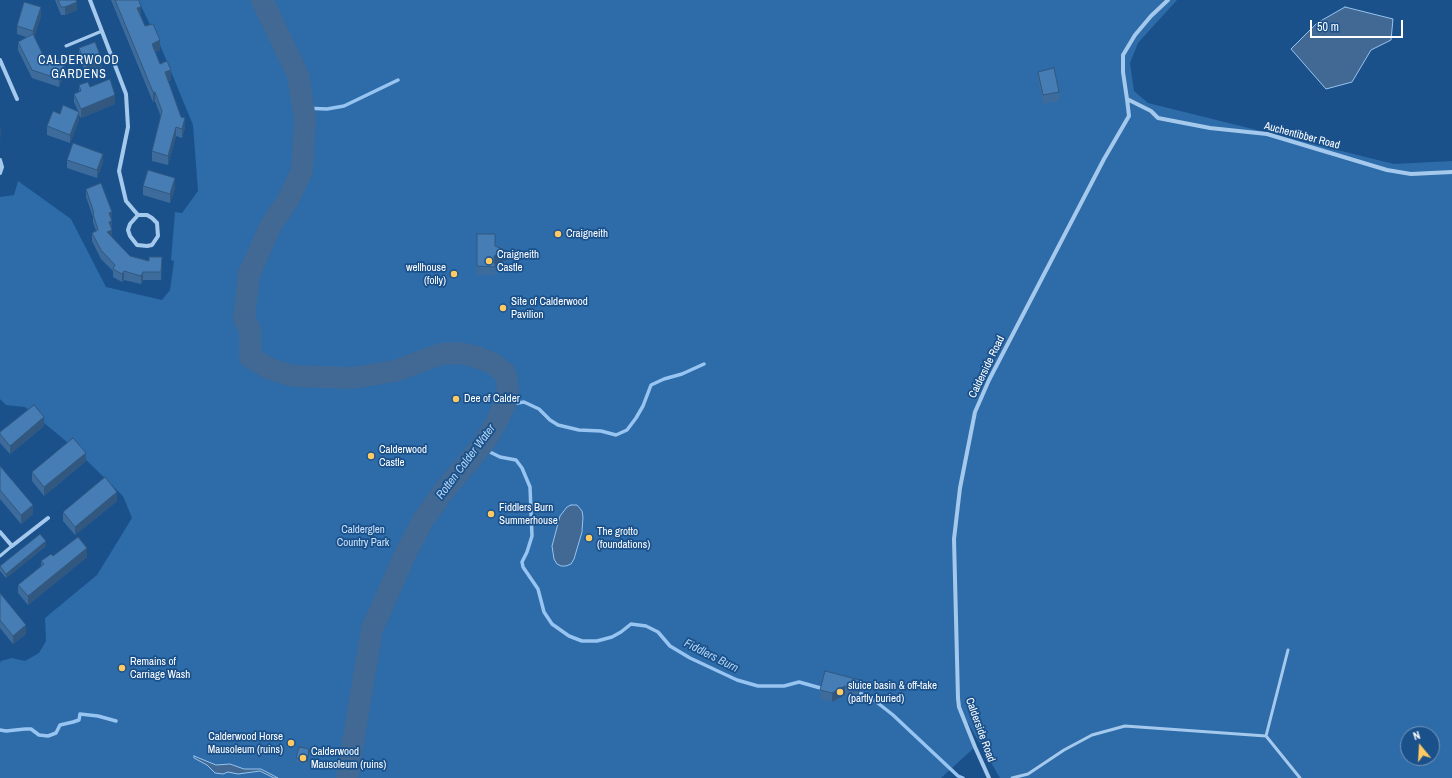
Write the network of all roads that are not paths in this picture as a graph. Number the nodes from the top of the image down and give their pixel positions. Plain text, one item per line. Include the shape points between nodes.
1 (90, 0) edge
2 (1168, 0) edge
3 (102, 31) junction
4 (66, 46) dead end
5 (0, 60) edge
6 (1127, 99) junction
7 (17, 100) dead end
8 (0, 160) edge
9 (1452, 172) edge
10 (0, 173) edge
11 (138, 215) junction
12 (48, 518) dead end
13 (0, 532) edge
14 (12, 546) junction
15 (0, 556) edge
16 (1288, 650) dead end
17 (1266, 736) junction
18 (989, 778) edge
19 (1012, 778) edge
20 (1300, 778) edge

1 - 3 street
2 - 6 street, Calderside Road via 1135,35 1123,55
3 - 4 lane
3 - 11 street via 126,94 128,127 119,171 126,201
5 - 7 street
6 - 9 street, Auchentibber Road via 1151,111 1158,118 1210,128 1267,134 1387,170 1410,174
6 - 18 street, Calderside Road via 1128,116 975,412 960,488 954,539 958,698 959,707
8 - 10 street
11 - 11 street via 147,215 157,223 158,236 152,245 137,245 130,236 130,224
12 - 14 street
13 - 14 street
14 - 15 lane
16 - 17 lane
17 - 19 lane via 1125,726 1092,734 1028,774
17 - 20 lane

